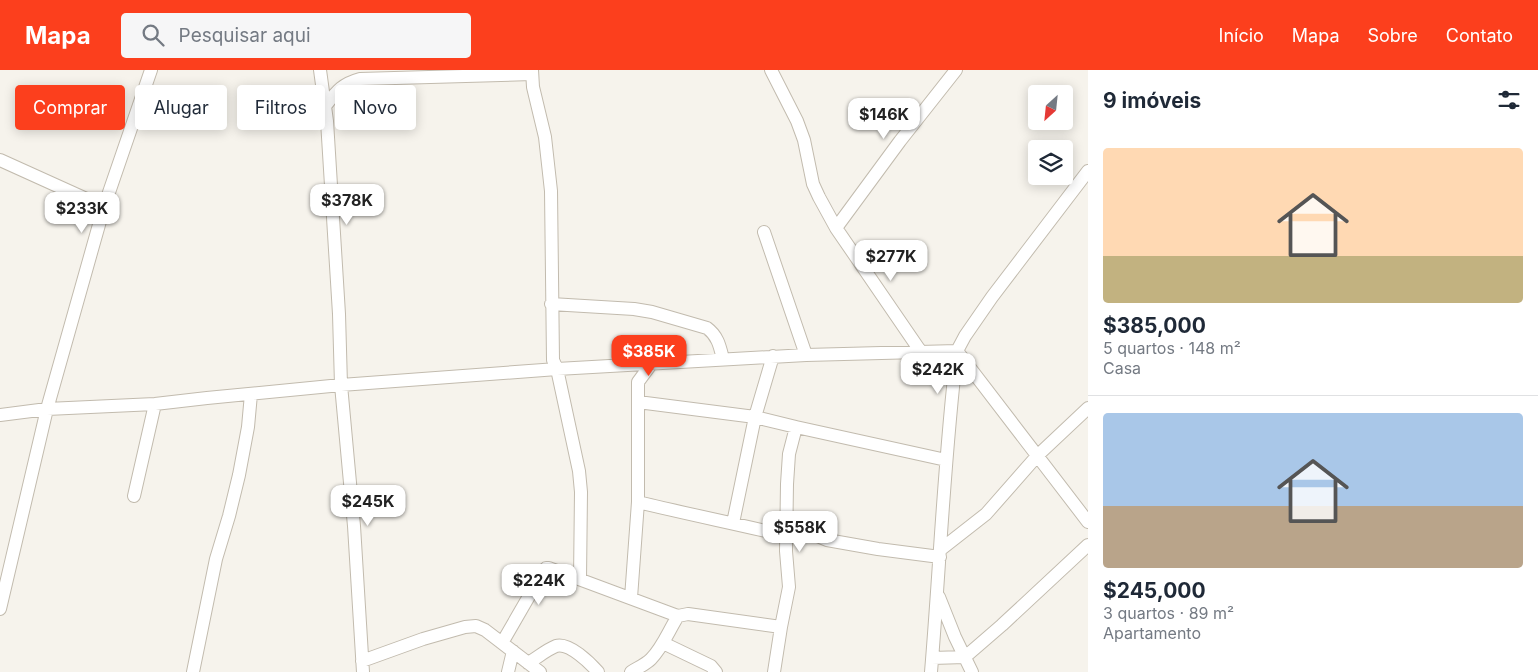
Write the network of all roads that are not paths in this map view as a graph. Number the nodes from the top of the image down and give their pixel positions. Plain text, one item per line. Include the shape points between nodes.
1 (151, 70) edge
2 (320, 70) edge
3 (771, 70) edge
4 (956, 70) edge
5 (532, 72) edge
6 (326, 105) junction
7 (0, 160) edge
8 (1088, 171) edge
9 (104, 207) junction
10 (836, 228) junction
11 (764, 232) dead end
12 (551, 304) junction
13 (921, 352) junction
14 (957, 352) junction
15 (806, 355) junction
16 (773, 356) junction
17 (723, 359) junction
18 (652, 363) junction
19 (624, 365) junction
20 (557, 369) junction
21 (638, 382) junction
22 (341, 385) junction
23 (251, 394) junction
24 (638, 402) junction
25 (155, 404) junction
26 (1088, 408) edge
27 (47, 409) junction
28 (0, 415) edge
29 (756, 417) junction
30 (796, 427) junction
31 (1038, 456) junction
32 (946, 460) junction
33 (134, 496) dead end
34 (638, 502) junction
35 (1088, 522) edge
36 (733, 524) junction
37 (787, 529) junction
38 (1088, 545) edge
39 (940, 554) junction
40 (580, 579) junction
41 (938, 594) junction
42 (631, 598) junction
43 (0, 609) edge
44 (678, 616) junction
45 (780, 627) junction
46 (502, 642) junction
47 (663, 643) junction
48 (513, 651) junction
49 (965, 657) junction
50 (932, 658) junction
51 (528, 663) junction
52 (363, 666) edge
53 (193, 672) edge
54 (508, 672) edge
55 (540, 672) edge
56 (598, 672) edge
57 (630, 672) edge
58 (716, 672) edge
59 (774, 672) edge
60 (930, 672) edge
61 (972, 672) edge

1 - 9 street
2 - 6 street
3 - 10 street via 797,121 813,184
4 - 10 street
5 - 6 street via 360,79 341,86
5 - 12 street via 534,95 545,137 551,191
6 - 22 street
7 - 9 street
8 - 14 street via 992,297
9 - 27 street
10 - 13 street
11 - 15 street
12 - 17 street via 634,309 707,328 714,332
12 - 20 street via 552,360
13 - 14 street
13 - 15 street
14 - 31 street
14 - 32 street
15 - 16 street
16 - 17 street
16 - 29 street
17 - 18 street
18 - 19 street
18 - 21 street
19 - 20 street
19 - 21 street
20 - 22 street
20 - 40 street via 579,471
21 - 24 street
22 - 23 street
22 - 52 street
23 - 25 street
23 - 53 street via 239,476 216,559
24 - 29 street
24 - 34 street
25 - 27 street
25 - 33 street
26 - 31 street
27 - 28 street
27 - 43 street
29 - 30 street
29 - 36 street
30 - 32 street
30 - 37 street via 786,484
31 - 35 street
31 - 39 street via 986,514
32 - 39 street
34 - 36 street
34 - 42 street
36 - 37 street
37 - 39 street via 878,550
37 - 45 street via 788,587
38 - 49 street
39 - 41 street
40 - 42 street
40 - 46 street via 546,568
41 - 49 street
41 - 50 street
42 - 44 street
44 - 45 street via 688,614
44 - 47 street
45 - 59 street
46 - 48 street
46 - 52 street via 476,626 465,627 423,639
47 - 57 street via 650,660
47 - 58 street via 711,666
48 - 51 street
48 - 54 street
49 - 50 street
49 - 61 street
50 - 60 street
51 - 55 street
51 - 56 street via 556,646 563,646 590,662

